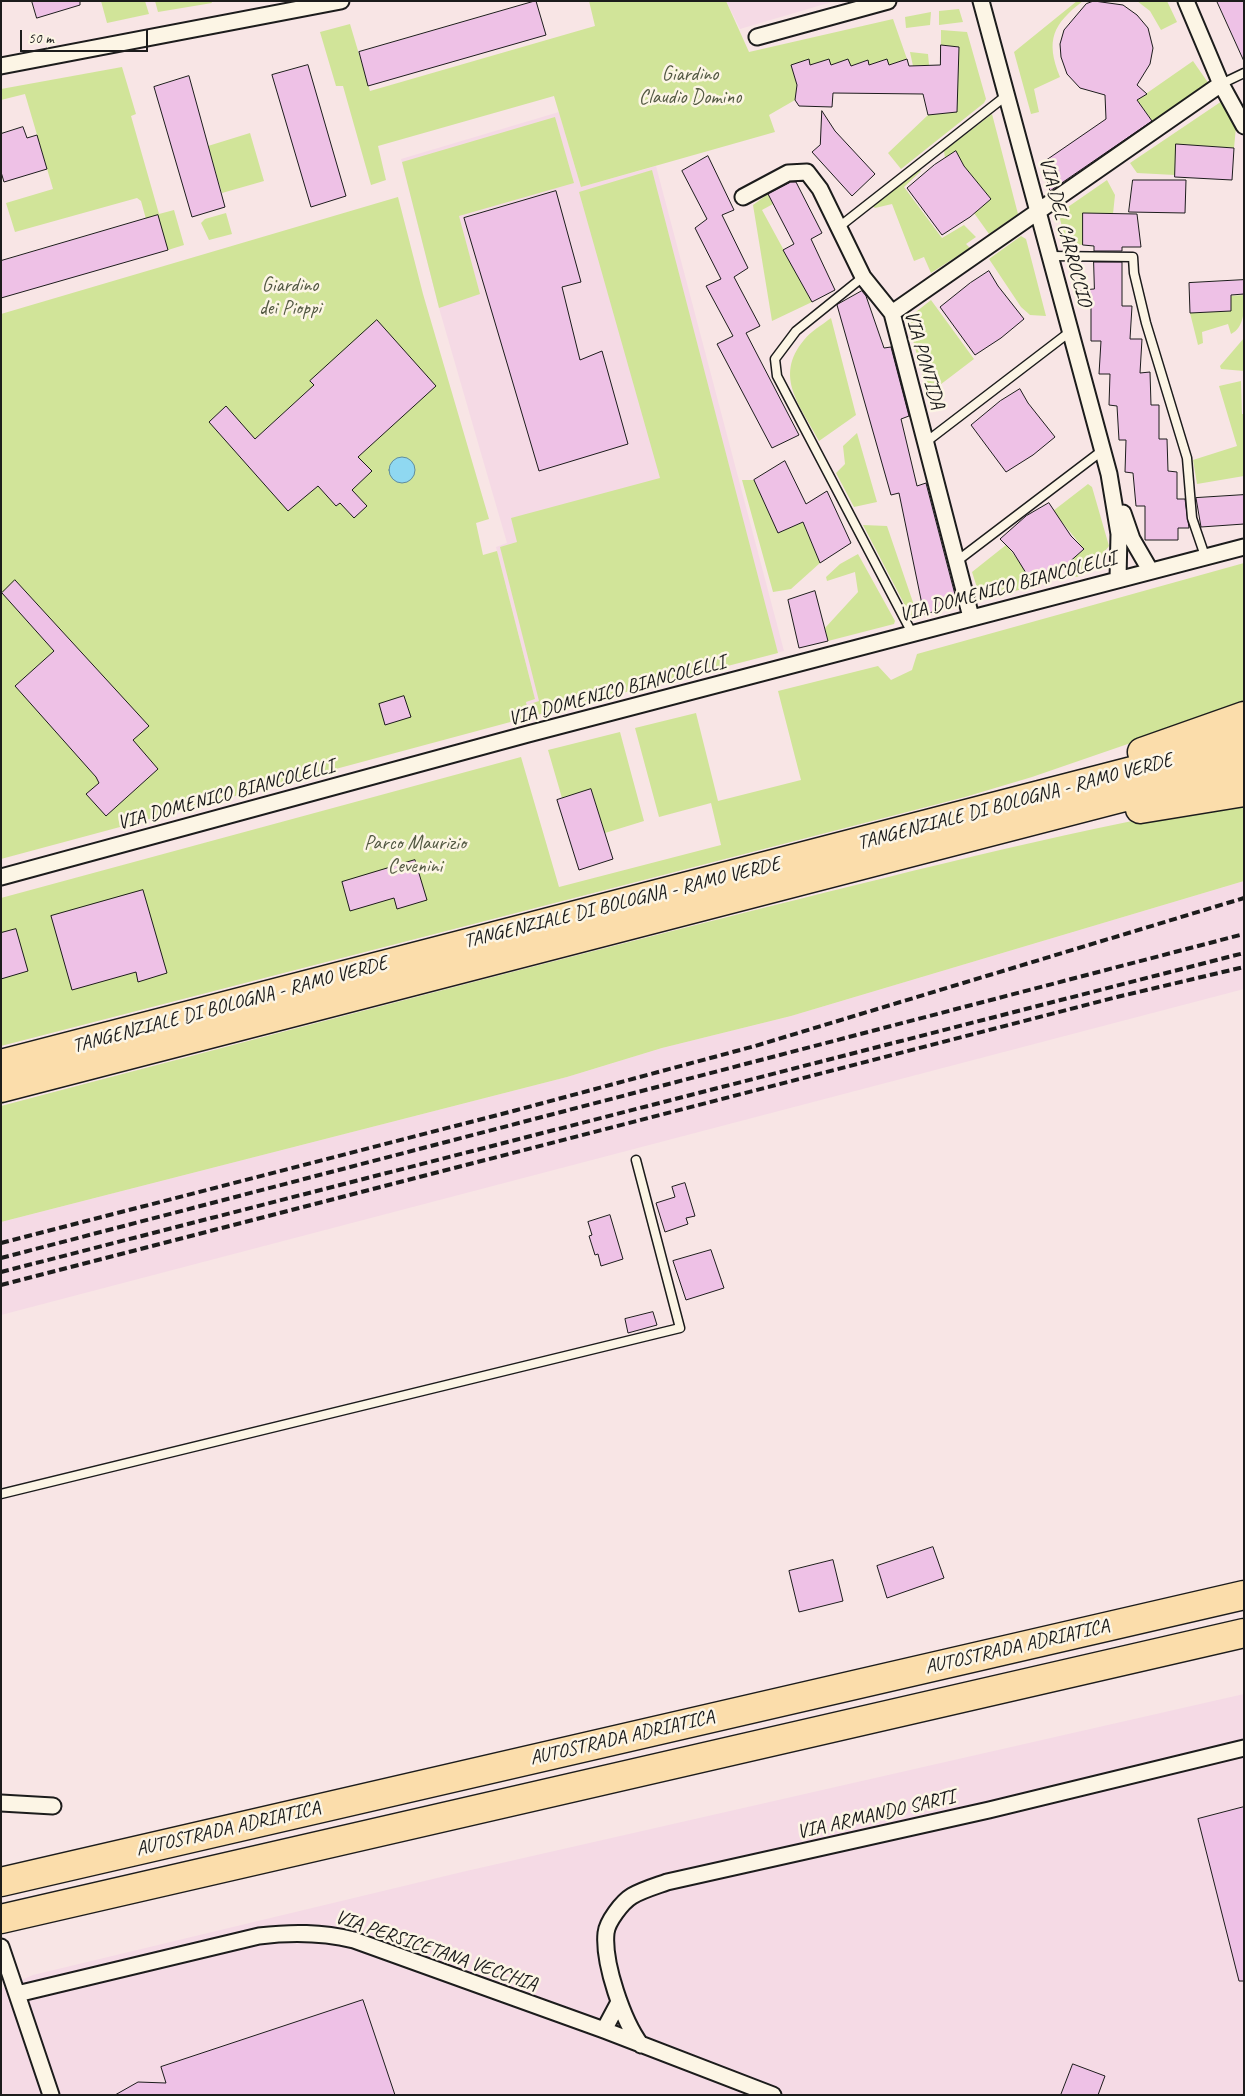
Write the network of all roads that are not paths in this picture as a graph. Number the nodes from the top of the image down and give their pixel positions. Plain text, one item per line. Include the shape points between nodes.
1 (341, 1) edge
2 (888, 1) edge
3 (981, 1) edge
4 (1186, 1) edge
5 (757, 37) dead end
6 (1, 66) edge
7 (1244, 73) edge
8 (1221, 84) junction
9 (1007, 95) junction
10 (1244, 126) edge
11 (743, 197) dead end
12 (1038, 210) junction
13 (839, 227) junction
14 (1050, 256) junction
15 (863, 277) junction
16 (892, 313) junction
17 (1071, 331) junction
18 (926, 442) junction
19 (1103, 450) junction
20 (1109, 474) junction
21 (1244, 547) edge
22 (1205, 556) junction
23 (957, 561) junction
24 (1150, 570) junction
25 (1118, 579) junction
26 (971, 617) junction
27 (912, 633) junction
28 (1244, 716) edge
29 (1244, 742) edge
30 (1244, 766) edge
31 (1244, 792) edge
32 (938, 822) junction
33 (912, 852) junction
34 (1, 876) edge
35 (1, 1064) edge
36 (1, 1088) edge
37 (636, 1160) dead end
38 (1, 1494) edge
39 (1244, 1595) edge
40 (1244, 1633) edge
41 (1244, 1748) edge
42 (1, 1803) edge
43 (53, 1806) dead end
44 (1, 1882) edge
45 (1, 1919) edge
46 (2, 1947) edge
47 (17, 1994) junction
48 (619, 2002) junction
49 (604, 2030) junction
50 (641, 2044) junction
51 (51, 2095) edge
52 (773, 2095) edge

1 - 6 street
2 - 5 street
3 - 9 street, VIA DEL CARROCCIO
4 - 8 street
7 - 8 lane
8 - 10 street
8 - 12 street
9 - 12 street, VIA DEL CARROCCIO
9 - 13 lane
11 - 13 street, VIA PONTIDA via 788,173 807,172 820,189
12 - 14 street, VIA DEL CARROCCIO
12 - 16 street
13 - 15 street, VIA PONTIDA
14 - 17 street, VIA DEL CARROCCIO
14 - 22 lane via 1134,257 1134,273 1146,323 1187,458 1192,518
15 - 16 street, VIA PONTIDA
15 - 27 lane via 796,331 775,359 777,376
16 - 18 street, VIA PONTIDA
17 - 18 lane
17 - 19 street, VIA DEL CARROCCIO
18 - 23 street, VIA PONTIDA
19 - 20 street, VIA DEL CARROCCIO
19 - 23 lane
20 - 24 street, VIA DEL CARROCCIO via 1132,539
20 - 25 street, VIA DEL CARROCCIO via 1119,534
21 - 22 street, VIA DOMENICO BIANCOLELLI
22 - 24 street, VIA DOMENICO BIANCOLELLI
23 - 26 street, VIA PONTIDA
24 - 25 street, VIA DOMENICO BIANCOLELLI
25 - 26 street, VIA DOMENICO BIANCOLELLI
26 - 27 street, VIA DOMENICO BIANCOLELLI
27 - 34 street, VIA DOMENICO BIANCOLELLI
28 - 32 highway
29 - 32 highway, TANGENZIALE DI BOLOGNA - RAMO VERDE
30 - 33 highway, TANGENZIALE DI BOLOGNA - RAMO VERDE
31 - 33 highway
32 - 35 highway, TANGENZIALE DI BOLOGNA - RAMO VERDE
33 - 36 highway, TANGENZIALE DI BOLOGNA - RAMO VERDE
37 - 38 lane via 680,1328
39 - 44 highway, AUTOSTRADA ADRIATICA
40 - 45 highway, AUTOSTRADA ADRIATICA
41 - 48 street, VIA ARMANDO SARTI via 990,1810 667,1882 631,1896 617,1911 606,1932
42 - 43 street
46 - 47 street
47 - 49 street, VIA PERSICETANA VECCHIA via 259,1936 304,1932 354,1940
47 - 51 street
48 - 49 street
48 - 50 street, VIA ARMANDO SARTI
49 - 50 street, VIA PERSICETANA VECCHIA
50 - 52 street, VIA PERSICETANA VECCHIA

